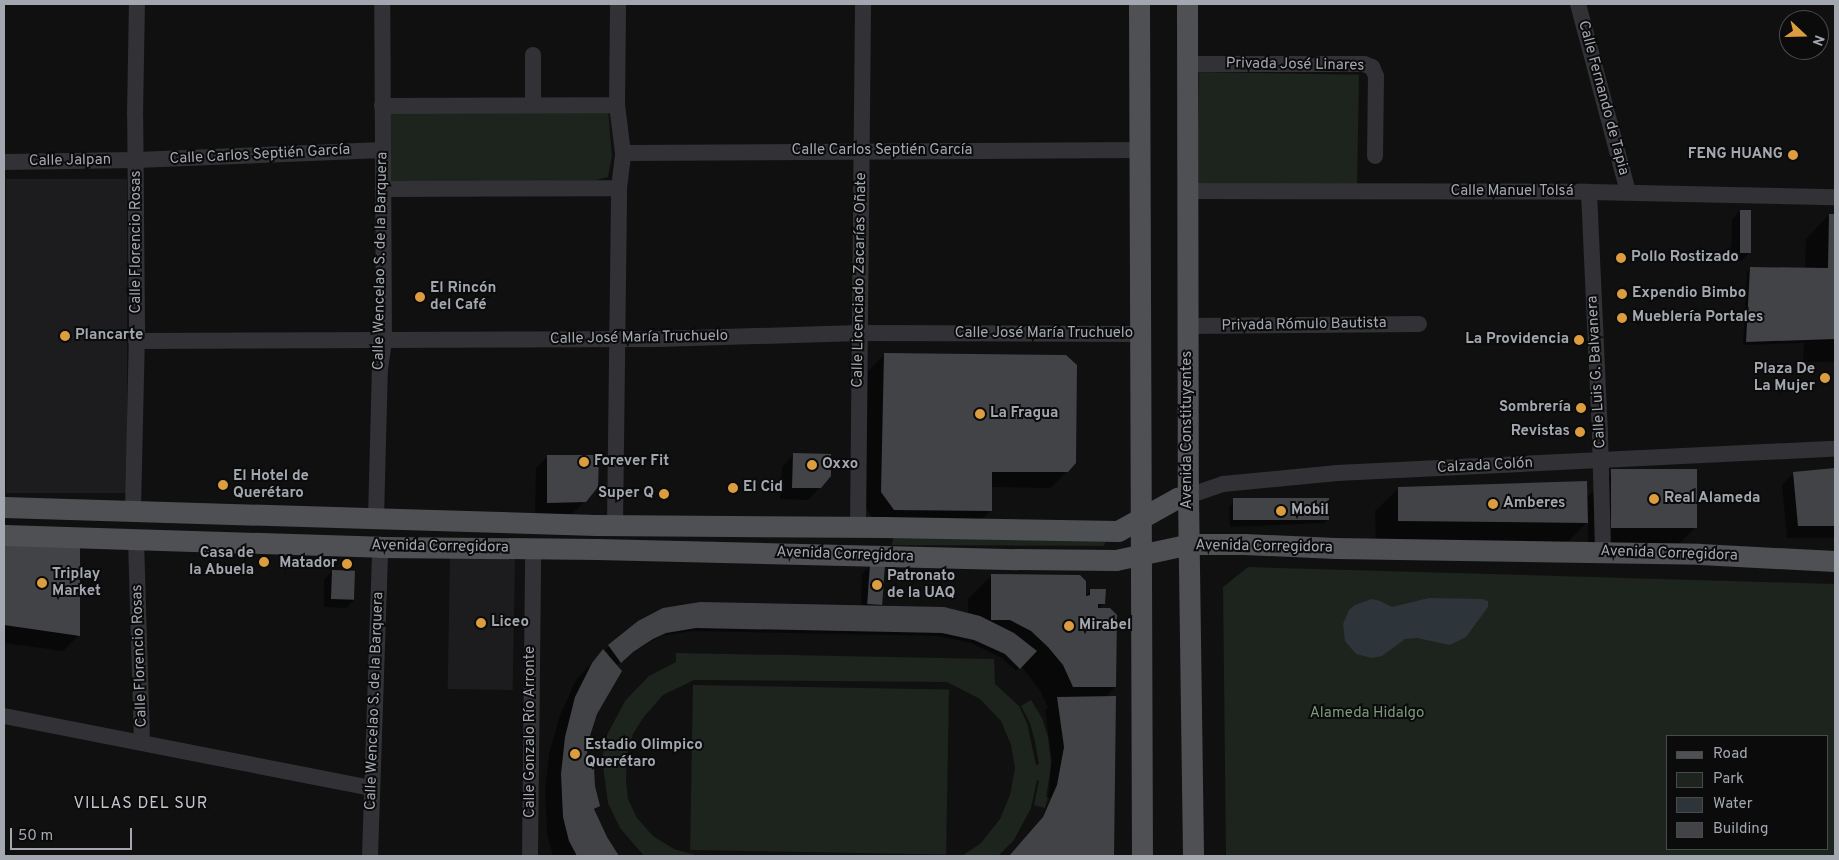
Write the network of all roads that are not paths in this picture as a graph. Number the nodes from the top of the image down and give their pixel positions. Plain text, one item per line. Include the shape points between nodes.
1 (137, 4) edge
2 (382, 4) edge
3 (618, 4) edge
4 (863, 4) edge
5 (1139, 4) edge
6 (1187, 4) edge
7 (1578, 4) edge
8 (533, 55) dead end
9 (1188, 64) junction
10 (533, 105) junction
11 (617, 105) junction
12 (382, 106) junction
13 (383, 150) junction
14 (862, 150) junction
15 (1140, 150) junction
16 (623, 153) junction
17 (1375, 156) dead end
18 (136, 160) junction
19 (4, 162) edge
20 (619, 188) junction
21 (382, 189) junction
22 (1188, 191) junction
23 (1589, 192) junction
24 (1628, 192) junction
25 (1835, 197) edge
26 (1419, 324) dead end
27 (1188, 326) junction
28 (859, 333) junction
29 (1141, 334) junction
30 (617, 339) junction
31 (384, 340) junction
32 (136, 341) junction
33 (1835, 449) edge
34 (1601, 460) junction
35 (1188, 496) junction
36 (4, 507) edge
37 (133, 509) junction
38 (1142, 517) junction
39 (376, 518) junction
40 (615, 525) junction
41 (858, 527) junction
42 (4, 536) edge
43 (136, 540) junction
44 (1190, 544) junction
45 (380, 547) junction
46 (533, 548) junction
47 (1603, 552) junction
48 (1142, 555) junction
49 (1835, 561) edge
50 (4, 716) edge
51 (142, 743) junction
52 (371, 788) junction
53 (370, 856) edge
54 (530, 856) edge
55 (1142, 856) edge
56 (1193, 856) edge

1 - 18 street, Calle Florencio Rosas
2 - 12 street, Calle Wencelao S. de la Barquera
3 - 11 street
4 - 14 street, Calle Licenciado Zacarías Oñate
5 - 15 main road
6 - 9 main road, Avenida Constituyentes
7 - 24 street, Calle Fernando de Tapia
8 - 10 street
9 - 17 street, Privada José Linares via 1364,64 1372,67 1376,76
9 - 22 main road, Avenida Constituyentes
10 - 11 street
10 - 12 street
11 - 16 street
12 - 13 street, Calle Wencelao S. de la Barquera
13 - 18 street, Calle Carlos Septién García
13 - 21 street, Calle Wencelao S. de la Barquera
14 - 15 street, Calle Carlos Septién García
14 - 16 street, Calle Carlos Septién García
14 - 28 street, Calle Licenciado Zacarías Oñate
15 - 29 main road
16 - 20 street
18 - 19 street, Calle Jalpan
18 - 32 street, Calle Florencio Rosas
20 - 21 street
20 - 30 street
21 - 31 street, Calle Wencelao S. de la Barquera
22 - 23 street, Calle Manuel Tolsá
22 - 27 main road, Avenida Constituyentes
23 - 24 street, Calle Manuel Tolsá
23 - 34 street, Calle Luis G. Balvanera
24 - 25 street, Calle Manuel Tolsá
26 - 27 street, Privada Rómulo Bautista
27 - 35 main road, Avenida Constituyentes
28 - 29 street, Calle José María Truchuelo
28 - 30 street, Calle José María Truchuelo
28 - 41 street, Calle Licenciado Zacarías Oñate
29 - 38 main road
30 - 31 street, Calle José María Truchuelo
30 - 40 street
31 - 32 street, Calle José María Truchuelo
31 - 39 street, Calle Wencelao S. de la Barquera via 380,369
32 - 37 street, Calle Florencio Rosas
33 - 34 street, Calzada Colón
34 - 35 street, Calzada Colón via 1337,473 1223,484
34 - 47 street, Calle Luis G. Balvanera
35 - 38 main road, Calzada Colón via 1177,498
35 - 44 main road, Avenida Constituyentes
36 - 37 main road, Avenida Corregidora
37 - 39 main road, Avenida Corregidora
38 - 41 main road, Avenida Corregidora via 1118,531
38 - 48 main road
39 - 40 main road, Avenida Corregidora
40 - 41 main road, Avenida Corregidora
42 - 43 main road, Avenida Corregidora
43 - 45 main road, Avenida Corregidora
43 - 51 street, Calle Florencio Rosas
44 - 47 main road, Avenida Corregidora
44 - 48 main road, Avenida Corregidora
44 - 56 main road, Avenida Constituyentes
45 - 46 main road, Avenida Corregidora
45 - 52 street, Calle Wencelao S. de la Barquera
46 - 48 main road, Avenida Corregidora via 1016,559 1116,560
46 - 54 street, Calle Gonzalo Río Arronte
47 - 49 main road, Avenida Corregidora
48 - 55 main road
50 - 51 street
51 - 52 street
52 - 53 street, Calle Wencelao S. de la Barquera

